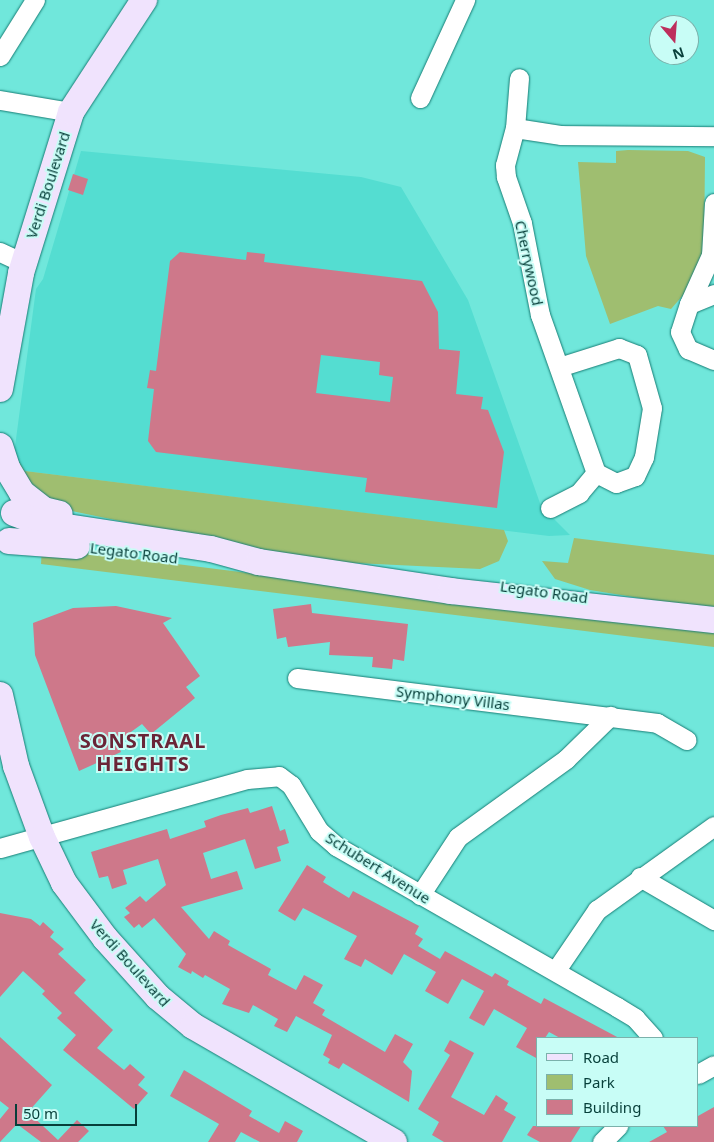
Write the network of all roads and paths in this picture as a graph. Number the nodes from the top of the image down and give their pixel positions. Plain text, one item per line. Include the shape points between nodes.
1 (35, 0) edge
2 (144, 0) edge
3 (465, 0) edge
4 (0, 56) edge
5 (519, 78) dead end
6 (420, 98) dead end
7 (0, 100) edge
8 (71, 112) junction
9 (515, 128) junction
10 (714, 136) edge
11 (714, 203) edge
12 (714, 246) edge
13 (16, 253) edge
14 (714, 294) edge
15 (690, 304) junction
16 (714, 360) edge
17 (559, 367) junction
18 (0, 389) edge
19 (0, 446) edge
20 (596, 473) junction
21 (4, 499) edge
22 (550, 508) dead end
23 (134, 536) junction
24 (3, 547) edge
25 (259, 562) junction
26 (714, 620) edge
27 (297, 678) dead end
28 (0, 695) edge
29 (610, 716) junction
30 (0, 738) edge
31 (687, 740) dead end
32 (16, 766) junction
33 (714, 826) edge
34 (42, 837) junction
35 (0, 848) edge
36 (640, 877) junction
37 (420, 895) junction
38 (714, 920) edge
39 (556, 970) junction
40 (652, 1037) edge
41 (714, 1065) edge
42 (699, 1073) edge
43 (617, 1127) edge
44 (394, 1142) edge
45 (602, 1142) edge

1 - 4 street
2 - 8 street, Verdi Boulevard
3 - 6 street
5 - 9 street, Cherrywood
7 - 8 street
8 - 13 street, Verdi Boulevard
9 - 10 street via 561,134
9 - 17 street, Cherrywood via 505,165 506,177 522,223 540,315
11 - 12 street
12 - 15 street via 705,275
13 - 18 street, Verdi Boulevard
14 - 15 street
15 - 16 street via 680,322 683,341 696,356
17 - 20 street, Cherrywood
17 - 20 street via 619,348 638,355 652,408 641,469 635,476 616,483
19 - 23 street via 14,483 30,501 44,510 120,528
20 - 22 street via 579,493
21 - 23 street, Legato Road via 41,523
21 - 24 street
23 - 25 street, Legato Road via 240,554
24 - 25 street, Legato Road via 235,565
25 - 26 street, Legato Road via 592,608 612,607
27 - 29 street, Symphony Villas
28 - 32 street, Verdi Boulevard
29 - 31 street, Symphony Villas via 657,723
29 - 37 street via 566,759 458,837
30 - 32 street, Verdi Boulevard
32 - 34 street, Verdi Boulevard
33 - 36 street
34 - 35 street, Schubert Avenue
34 - 37 street, Schubert Avenue via 247,779 279,776 294,790 319,832
34 - 44 street, Verdi Boulevard via 80,907 158,997 193,1026
36 - 38 street
36 - 39 street via 590,916
37 - 39 street, Schubert Avenue
39 - 40 street, Schubert Avenue via 635,1018
41 - 42 street
43 - 45 street

